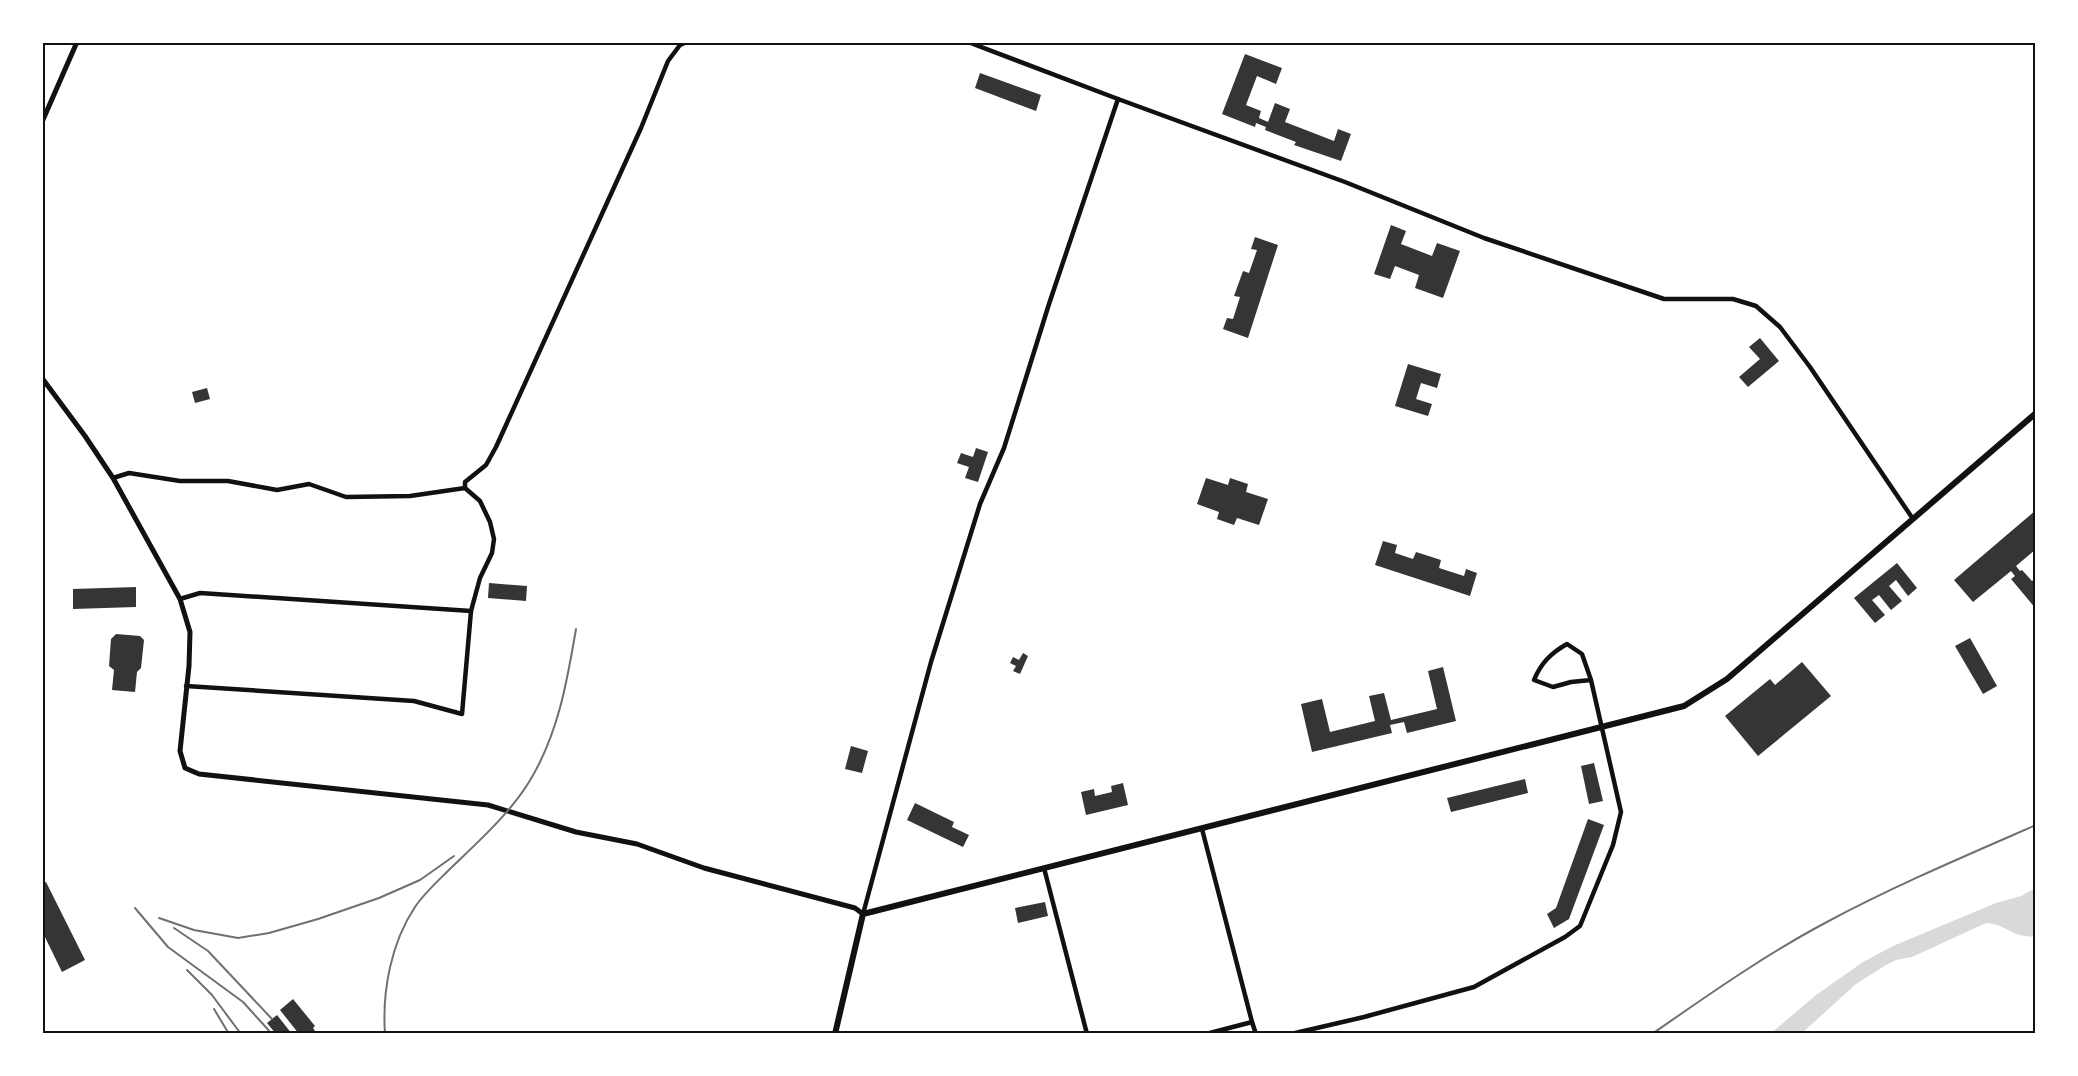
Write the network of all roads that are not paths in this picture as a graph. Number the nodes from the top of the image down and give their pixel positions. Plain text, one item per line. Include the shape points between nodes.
1 (77, 42) edge
2 (687, 42) edge
3 (968, 42) edge
4 (1118, 99) junction
5 (42, 122) edge
6 (42, 378) edge
7 (2036, 413) edge
8 (113, 478) junction
9 (465, 488) junction
10 (1913, 519) junction
11 (180, 599) junction
12 (471, 611) junction
13 (1591, 680) junction
14 (186, 686) junction
15 (1601, 728) junction
16 (1202, 829) junction
17 (1044, 868) junction
18 (863, 914) junction
19 (1252, 1022) junction
20 (835, 1034) edge
21 (1088, 1034) edge
22 (1206, 1034) edge
23 (1256, 1034) edge
24 (1291, 1034) edge

1 - 5 street
2 - 9 street via 668,61 496,447 486,465 465,482
3 - 4 street
4 - 10 street via 1345,182 1484,238 1664,299 1733,299 1756,306 1780,327 1818,377
4 - 18 street via 1004,448 980,504 931,662
6 - 8 street
7 - 10 main road
8 - 9 street via 129,473 180,481 228,481 277,490 309,484 346,497 410,496
8 - 11 street
9 - 12 street via 480,501 494,539
10 - 15 main road via 1727,679 1684,706
11 - 12 street via 200,592
11 - 14 street via 190,632
12 - 14 street via 462,714 414,701
13 - 13 street via 1553,687 1534,680 1552,652 1567,644 1581,654
13 - 15 street
14 - 18 street via 180,751 185,768 199,774 488,805 576,832 637,844 713,871 855,908
15 - 16 main road
15 - 24 street via 1621,812 1613,845 1580,926 1460,992
16 - 17 main road
16 - 19 street
17 - 18 main road
17 - 21 street
18 - 20 main road
19 - 22 street
19 - 23 street

